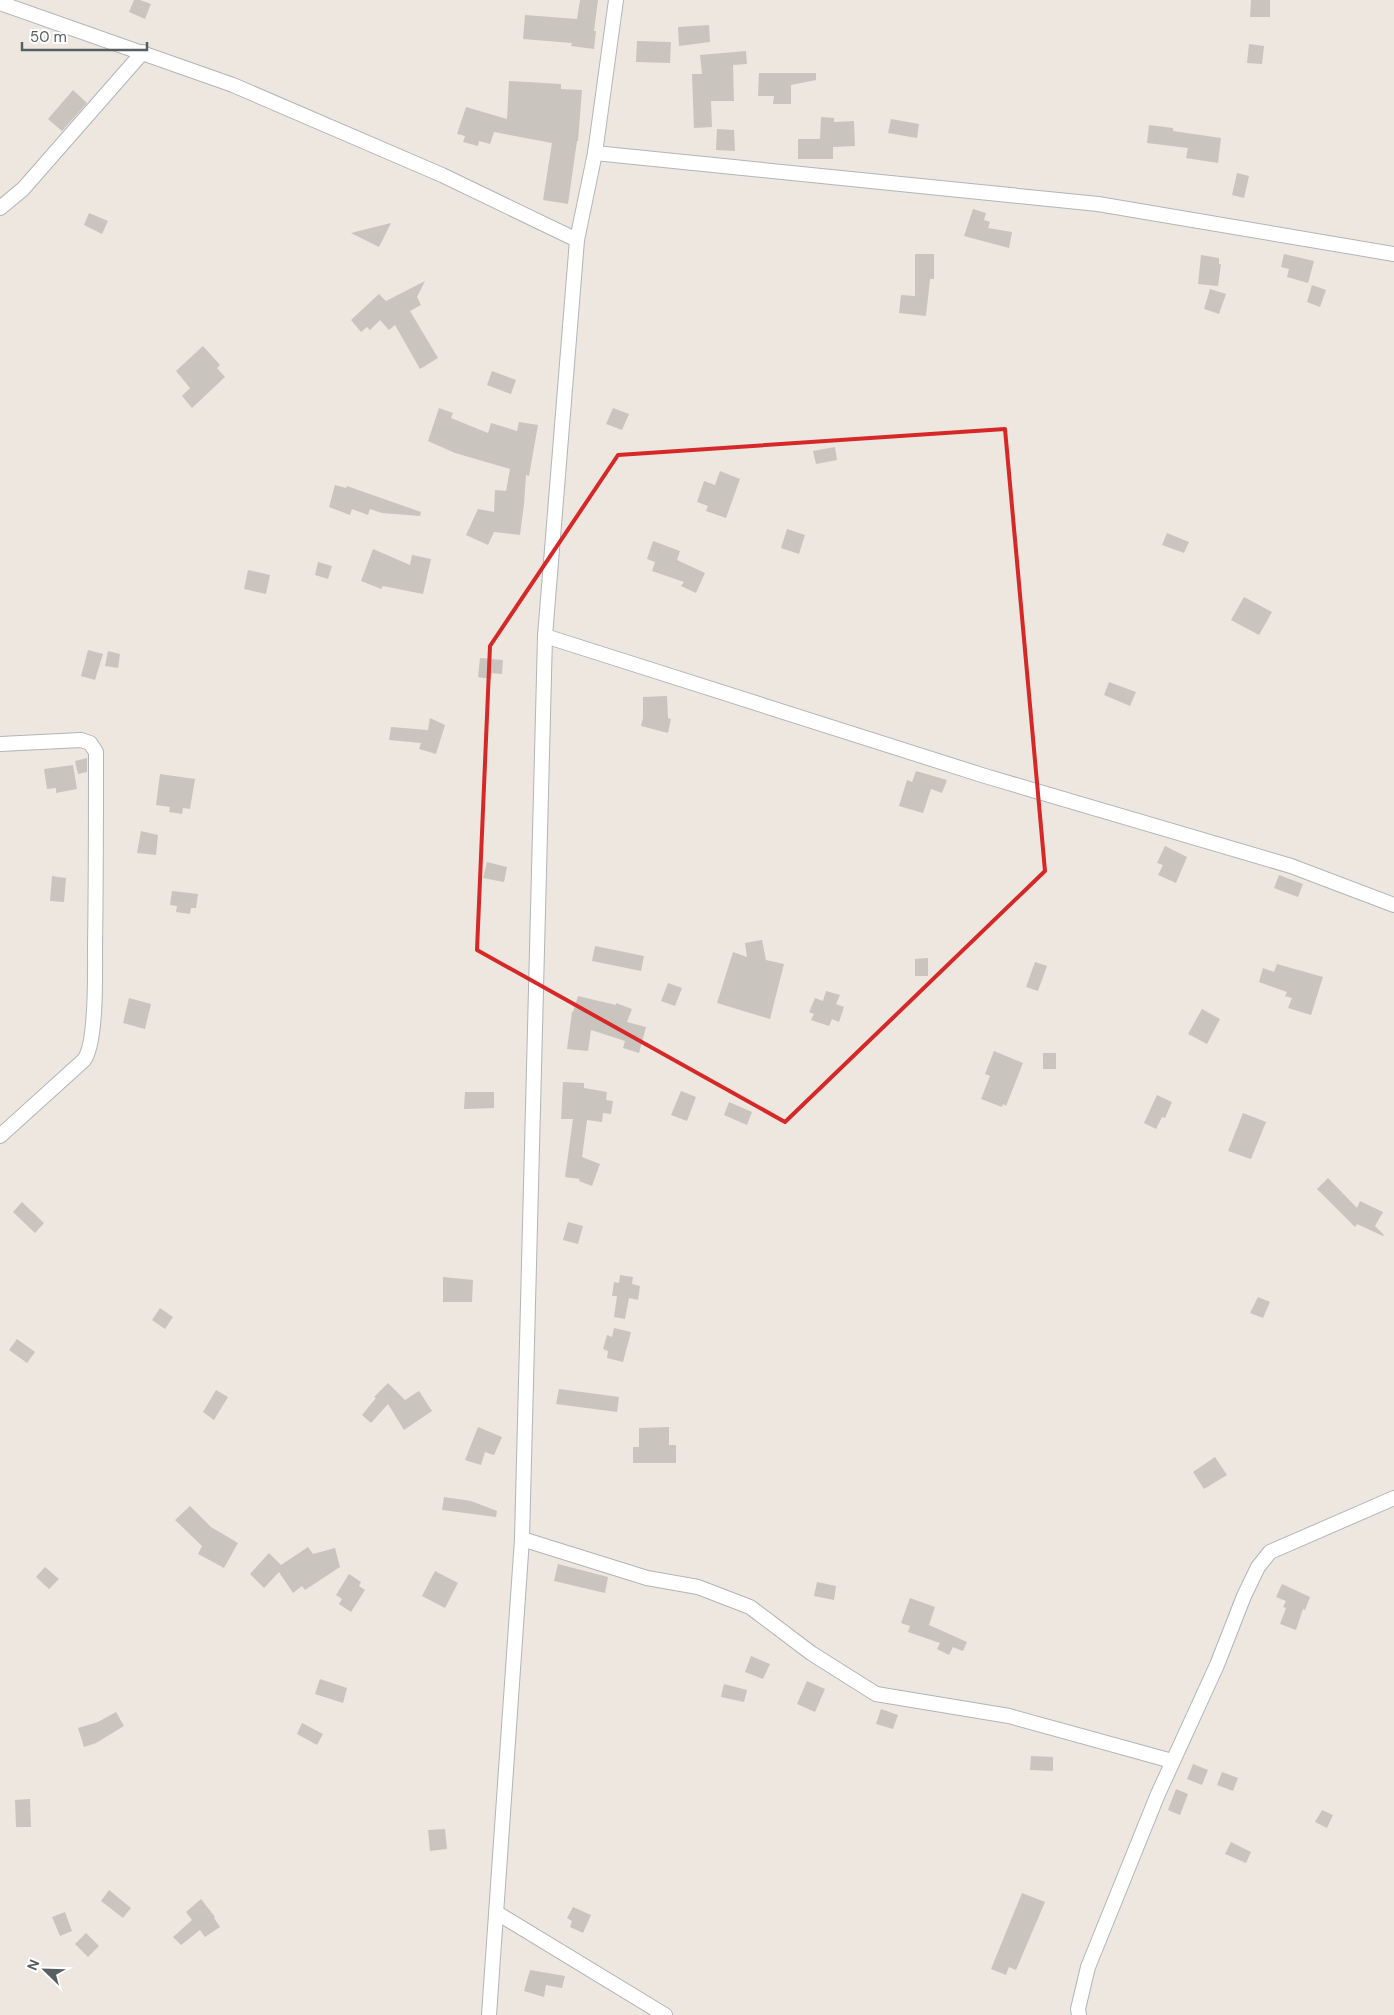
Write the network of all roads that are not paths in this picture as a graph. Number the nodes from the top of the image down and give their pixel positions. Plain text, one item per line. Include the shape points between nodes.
1 (616, 0) edge
2 (0, 3) edge
3 (143, 52) junction
4 (595, 153) junction
5 (0, 208) edge
6 (577, 240) junction
7 (1394, 254) edge
8 (545, 636) junction
9 (0, 744) edge
10 (1394, 905) edge
11 (0, 1136) edge
12 (1394, 1498) edge
13 (522, 1539) junction
14 (1172, 1761) junction
15 (497, 1913) junction
16 (489, 2015) edge
17 (665, 2015) edge
18 (1079, 2015) edge

1 - 4 street
2 - 3 street
3 - 5 street via 23,189
3 - 6 street via 233,85 442,175
4 - 6 street
4 - 7 street via 1098,204
6 - 8 street
8 - 10 street via 985,776 1291,866
8 - 13 street
9 - 11 street via 81,740 90,743 96,752 94,1006 89,1051 84,1060
12 - 14 street via 1270,1552 1258,1566
13 - 14 street via 647,1578 698,1587 750,1607 811,1653 876,1694 1009,1716
13 - 15 street
14 - 18 street via 1088,1967
15 - 16 street
15 - 17 street

